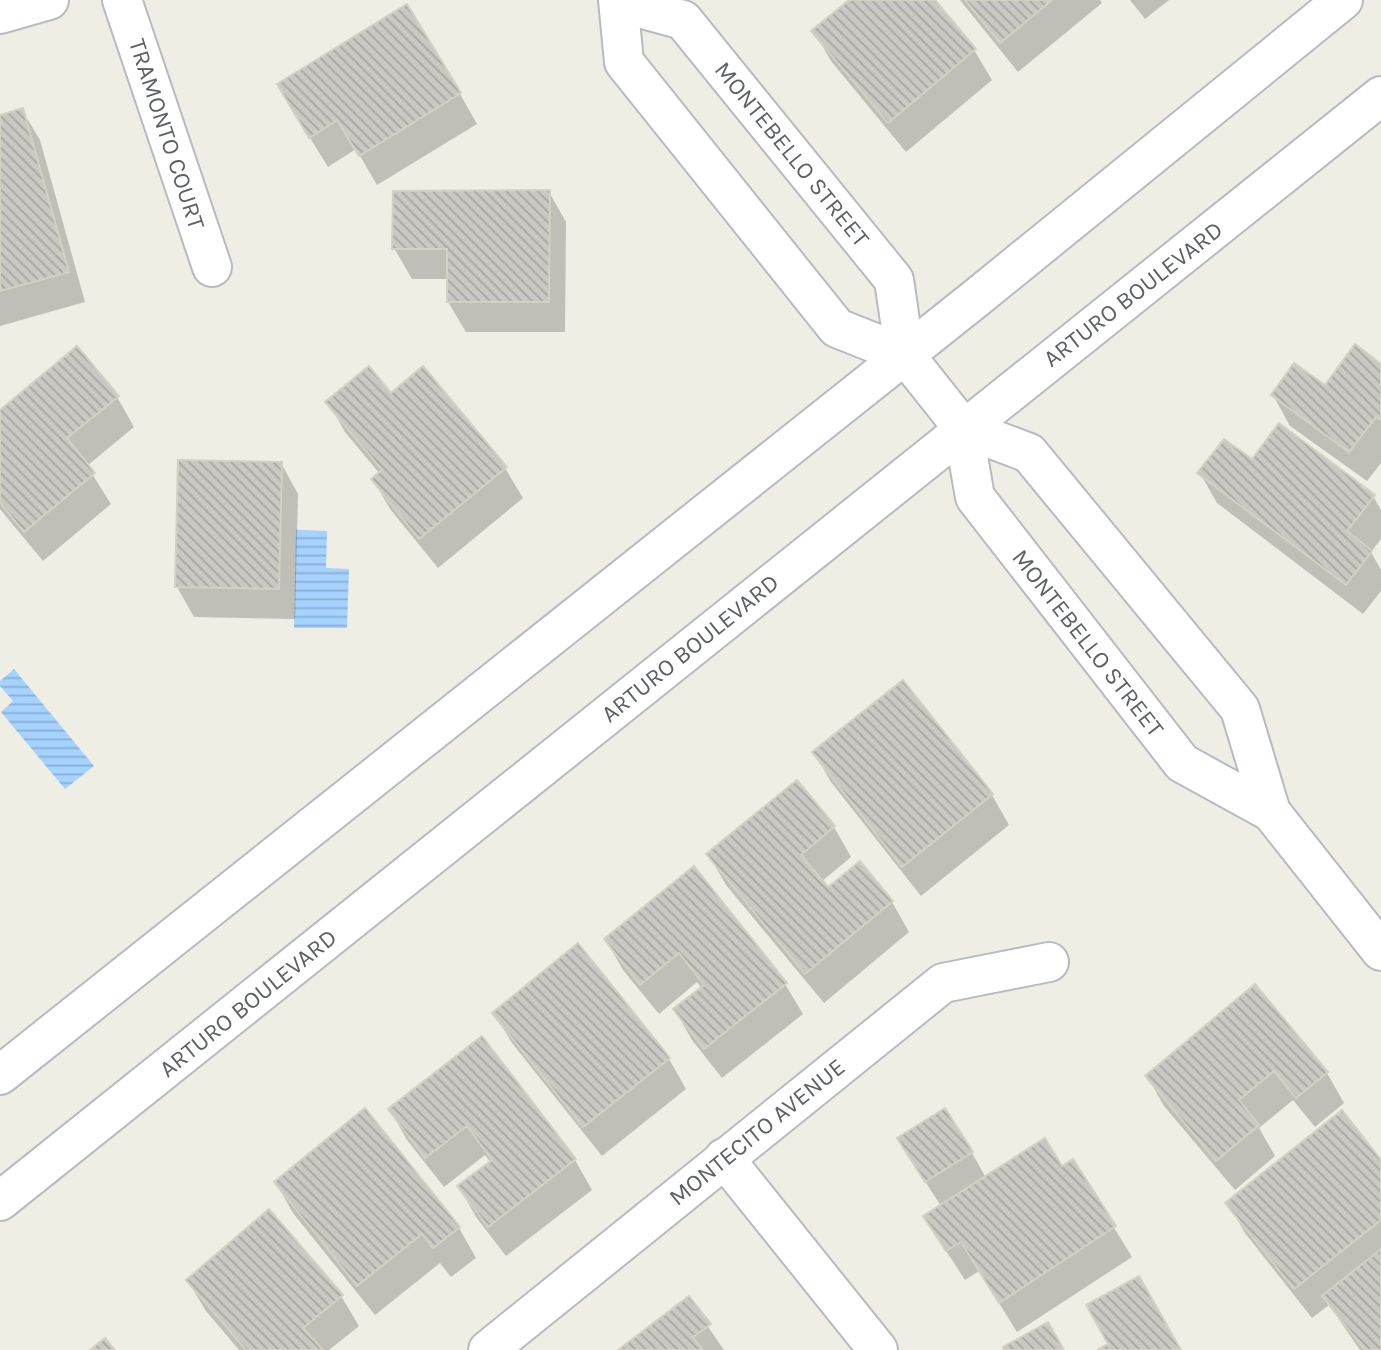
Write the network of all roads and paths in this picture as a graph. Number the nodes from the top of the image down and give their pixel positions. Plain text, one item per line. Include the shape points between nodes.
1 (49, 0) edge
2 (122, 0) edge
3 (1343, 0) edge
4 (620, 2) edge
5 (0, 14) edge
6 (1381, 96) edge
7 (212, 267) dead end
8 (905, 355) junction
9 (964, 428) junction
10 (1271, 812) junction
11 (1381, 951) edge
12 (1049, 962) dead end
13 (0, 1074) edge
14 (724, 1158) junction
15 (0, 1201) edge
16 (488, 1350) edge
17 (878, 1350) edge

1 - 5 street
2 - 7 street, TRAMONTO COURT
3 - 8 street
4 - 8 street, MONTEBELLO STREET via 624,62 837,328
4 - 8 street, MONTEBELLO STREET via 683,20 736,85 894,281
6 - 9 street, ARTURO BOULEVARD
8 - 9 street, MONTEBELLO STREET
8 - 13 street
9 - 10 street, MONTEBELLO STREET via 975,497 1182,763
9 - 10 street, MONTEBELLO STREET via 1029,453 1240,709
9 - 15 street, ARTURO BOULEVARD
10 - 11 street, MONTEBELLO STREET
12 - 14 street, MONTECITO AVENUE via 943,983
14 - 16 street, MONTECITO AVENUE
14 - 17 street

